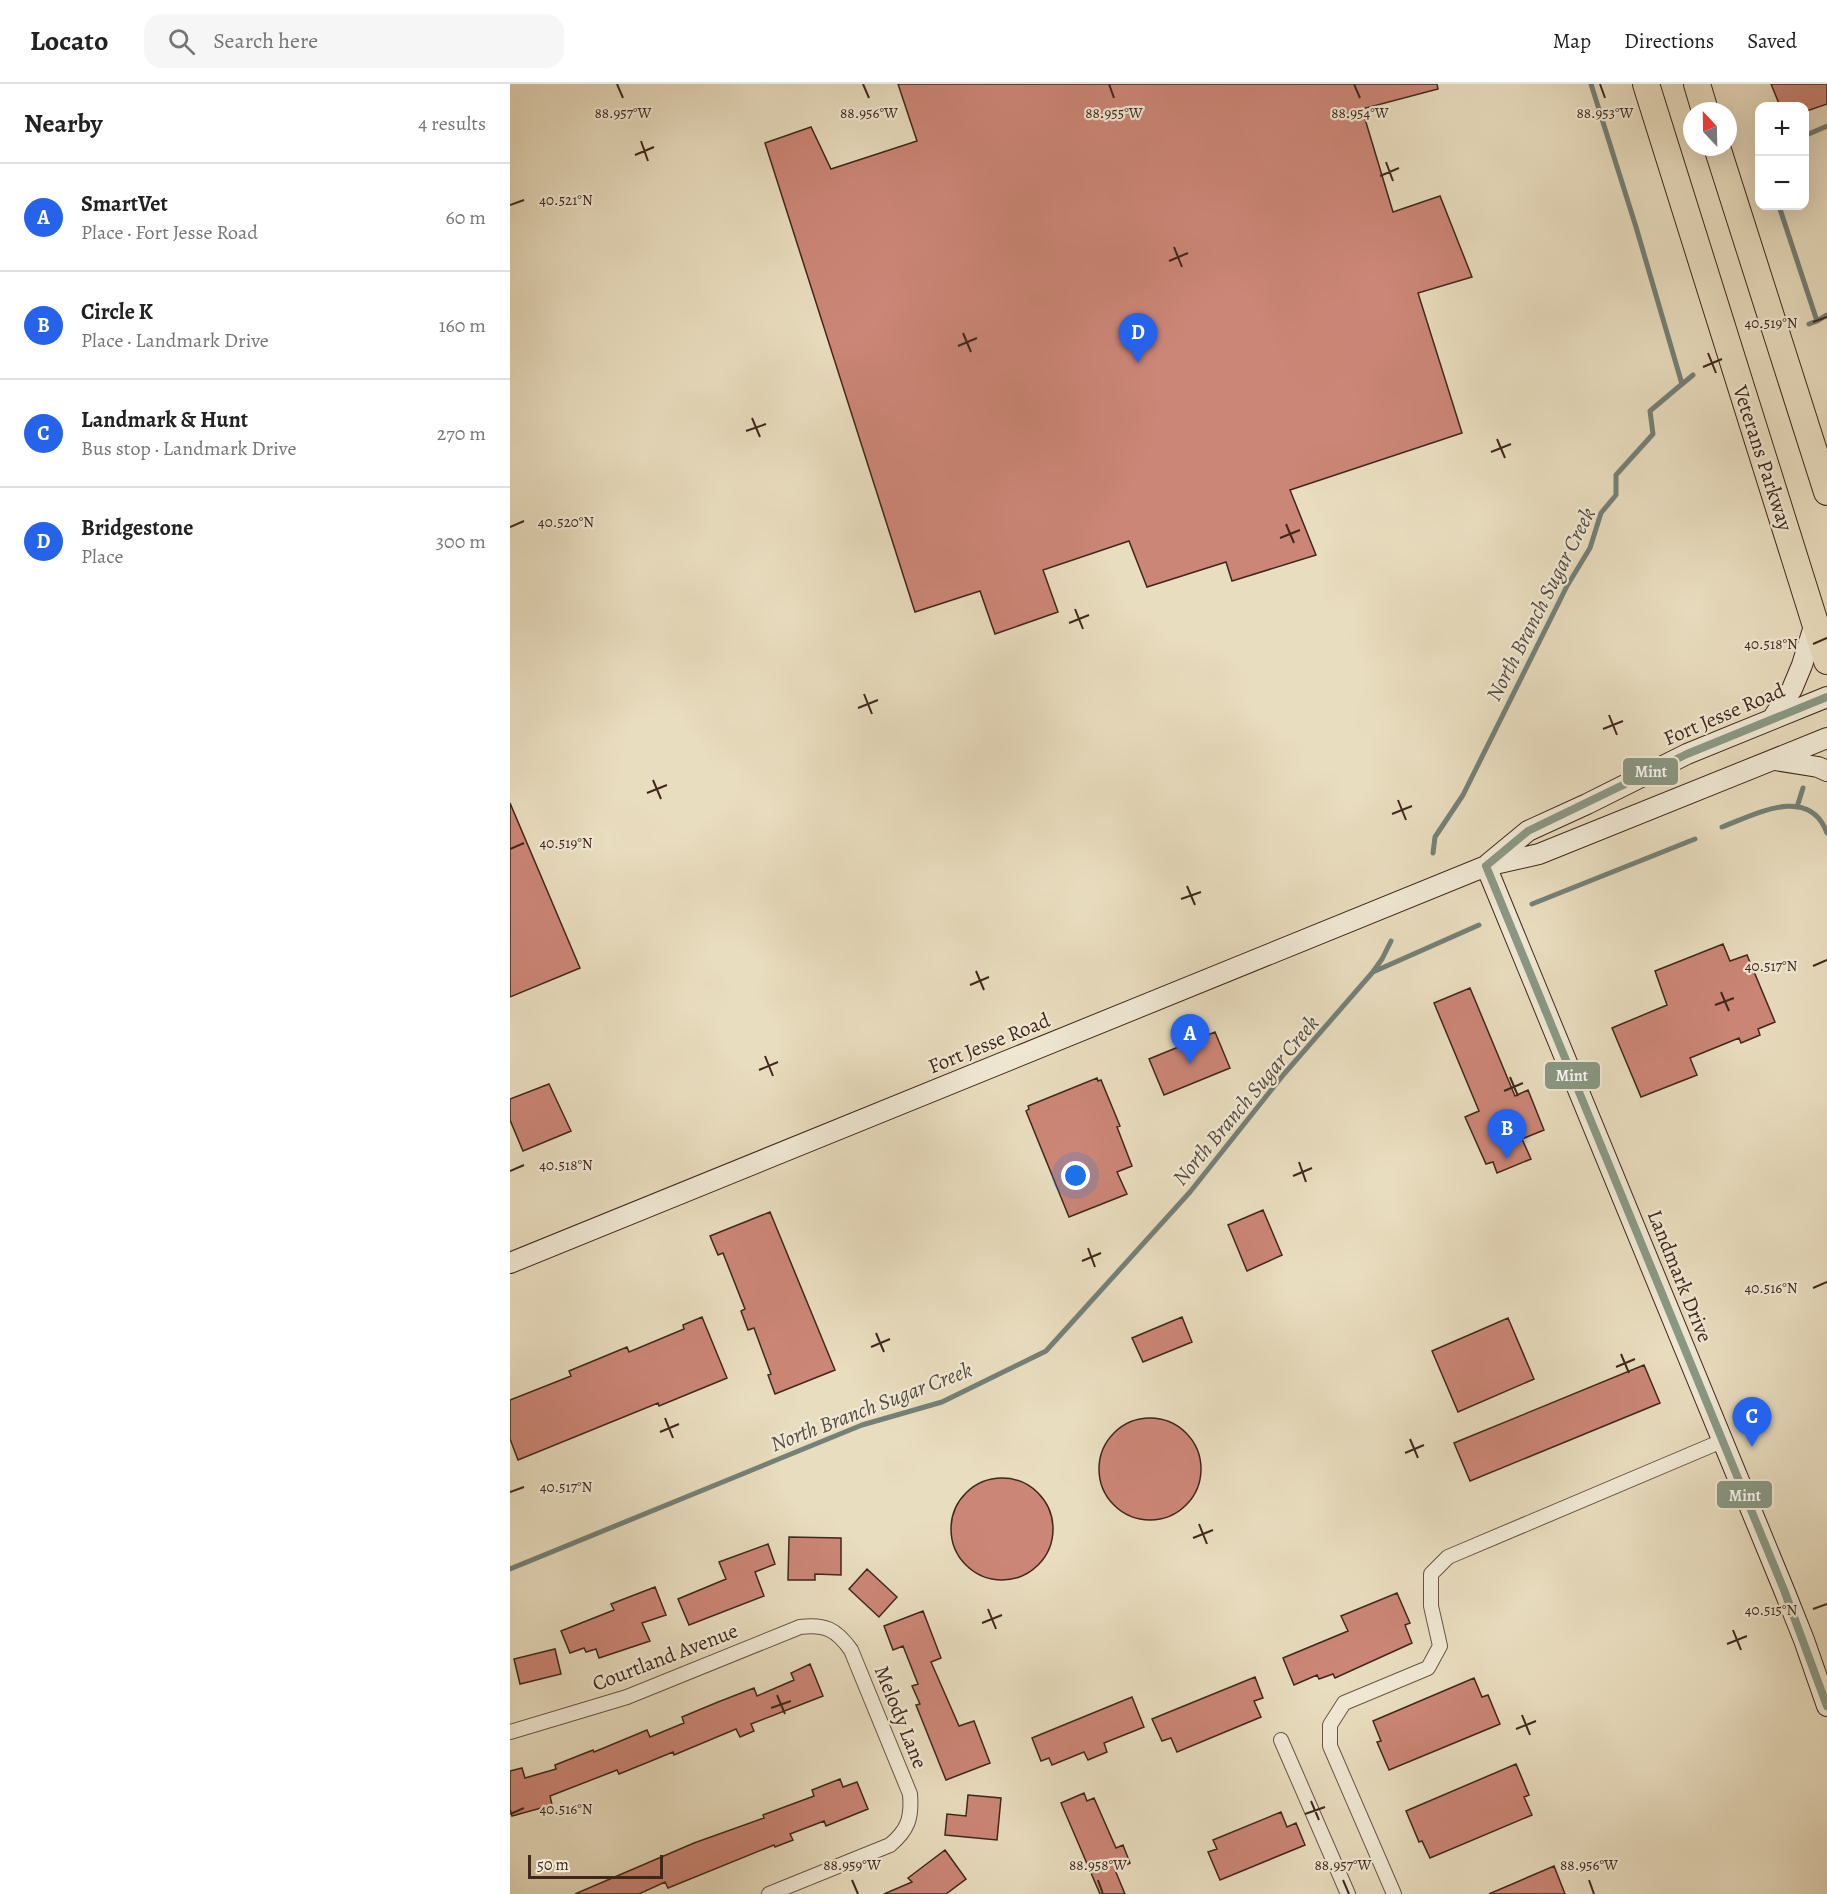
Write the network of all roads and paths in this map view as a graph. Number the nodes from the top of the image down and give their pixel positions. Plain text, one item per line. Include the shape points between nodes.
1 (1646, 84) edge
2 (1696, 84) edge
3 (1702, 102) edge
4 (1720, 156) edge
5 (1827, 492) edge
6 (1815, 623) junction
7 (1827, 661) edge
8 (1827, 697) edge
9 (1772, 719) junction
10 (1827, 738) edge
11 (1775, 760) junction
12 (1827, 771) edge
13 (1486, 866) junction
14 (510, 1263) edge
15 (1722, 1442) junction
16 (834, 1631) joint
17 (1827, 1706) edge
18 (510, 1732) edge
19 (1281, 1740) dead end
20 (769, 1894) edge
21 (1348, 1894) edge
22 (1394, 1894) edge

1 - 6 highway, Veterans Parkway
2 - 3 highway
4 - 5 highway
6 - 7 highway, Veterans Parkway
6 - 9 main road via 1792,688
8 - 9 main road, Fort Jesse Road
9 - 13 main road, Fort Jesse Road via 1687,754 1528,831
10 - 11 main road, Fort Jesse Road
11 - 12 main road
11 - 13 main road, Fort Jesse Road via 1539,854
13 - 14 main road, Fort Jesse Road
13 - 15 main road, Landmark Drive
15 - 17 main road, Landmark Drive via 1804,1640
15 - 22 street via 1448,1557 1431,1574 1431,1606 1440,1646 1428,1668 1344,1703 1330,1725 1330,1746
16 - 18 street, Courtland Avenue via 815,1625 800,1627 627,1697
16 - 20 street, Melody Lane via 851,1650 910,1794 912,1810 908,1824 890,1845
19 - 21 street

